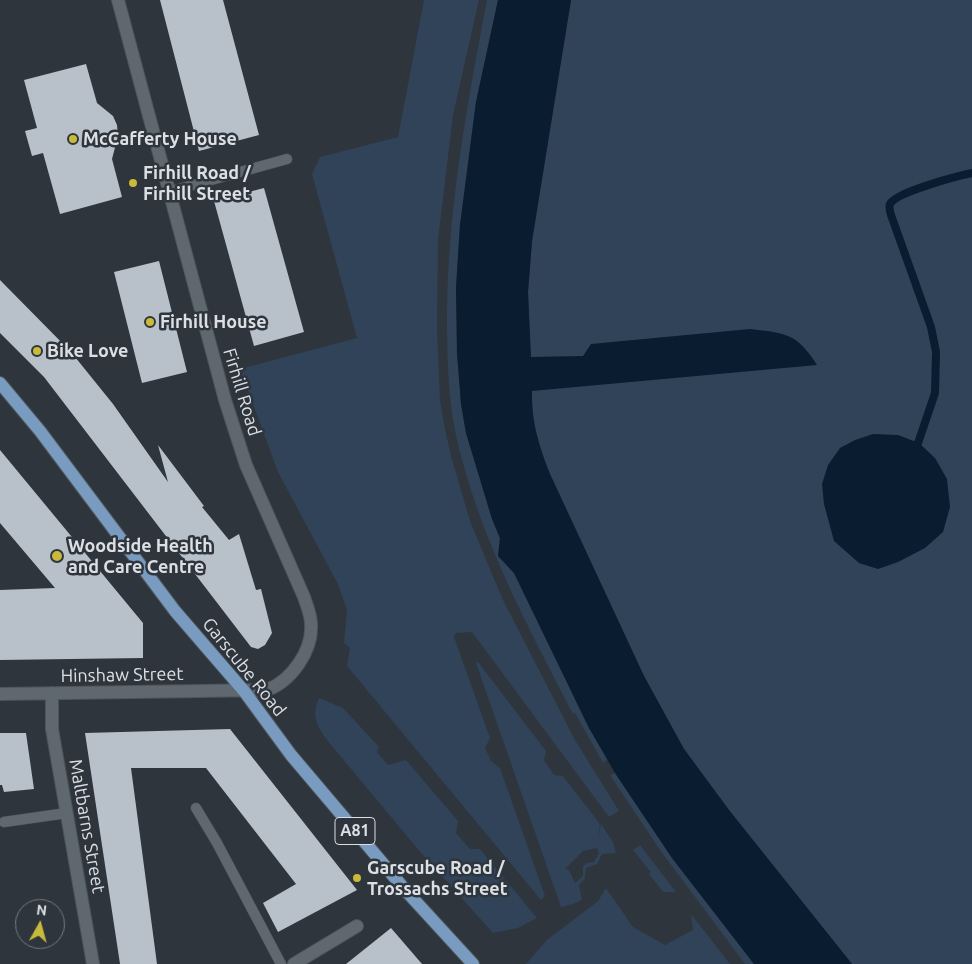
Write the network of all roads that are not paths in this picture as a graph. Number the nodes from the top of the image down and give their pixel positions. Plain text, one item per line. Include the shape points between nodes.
1 (118, 0) edge
2 (287, 159) dead end
3 (168, 192) junction
4 (0, 383) edge
5 (244, 691) junction
6 (52, 693) junction
7 (0, 694) edge
8 (196, 808) dead end
9 (67, 813) junction
10 (4, 822) dead end
11 (357, 926) dead end
12 (93, 964) edge
13 (281, 964) edge
14 (294, 964) edge
15 (473, 964) edge

1 - 3 street, Firhill Road
2 - 3 lane
3 - 5 street, Firhill Road via 231,422 310,618 308,646 297,666 278,686
4 - 5 main road, Garscube Road / A81 via 40,431 175,611
5 - 6 street, Hinshaw Street
5 - 15 main road, Garscube Road / A81 via 317,786
6 - 7 street, Hinshaw Street
6 - 9 street, Maltbarns Street via 52,729
8 - 13 lane
9 - 10 lane
9 - 12 street, Maltbarns Street
11 - 14 street

